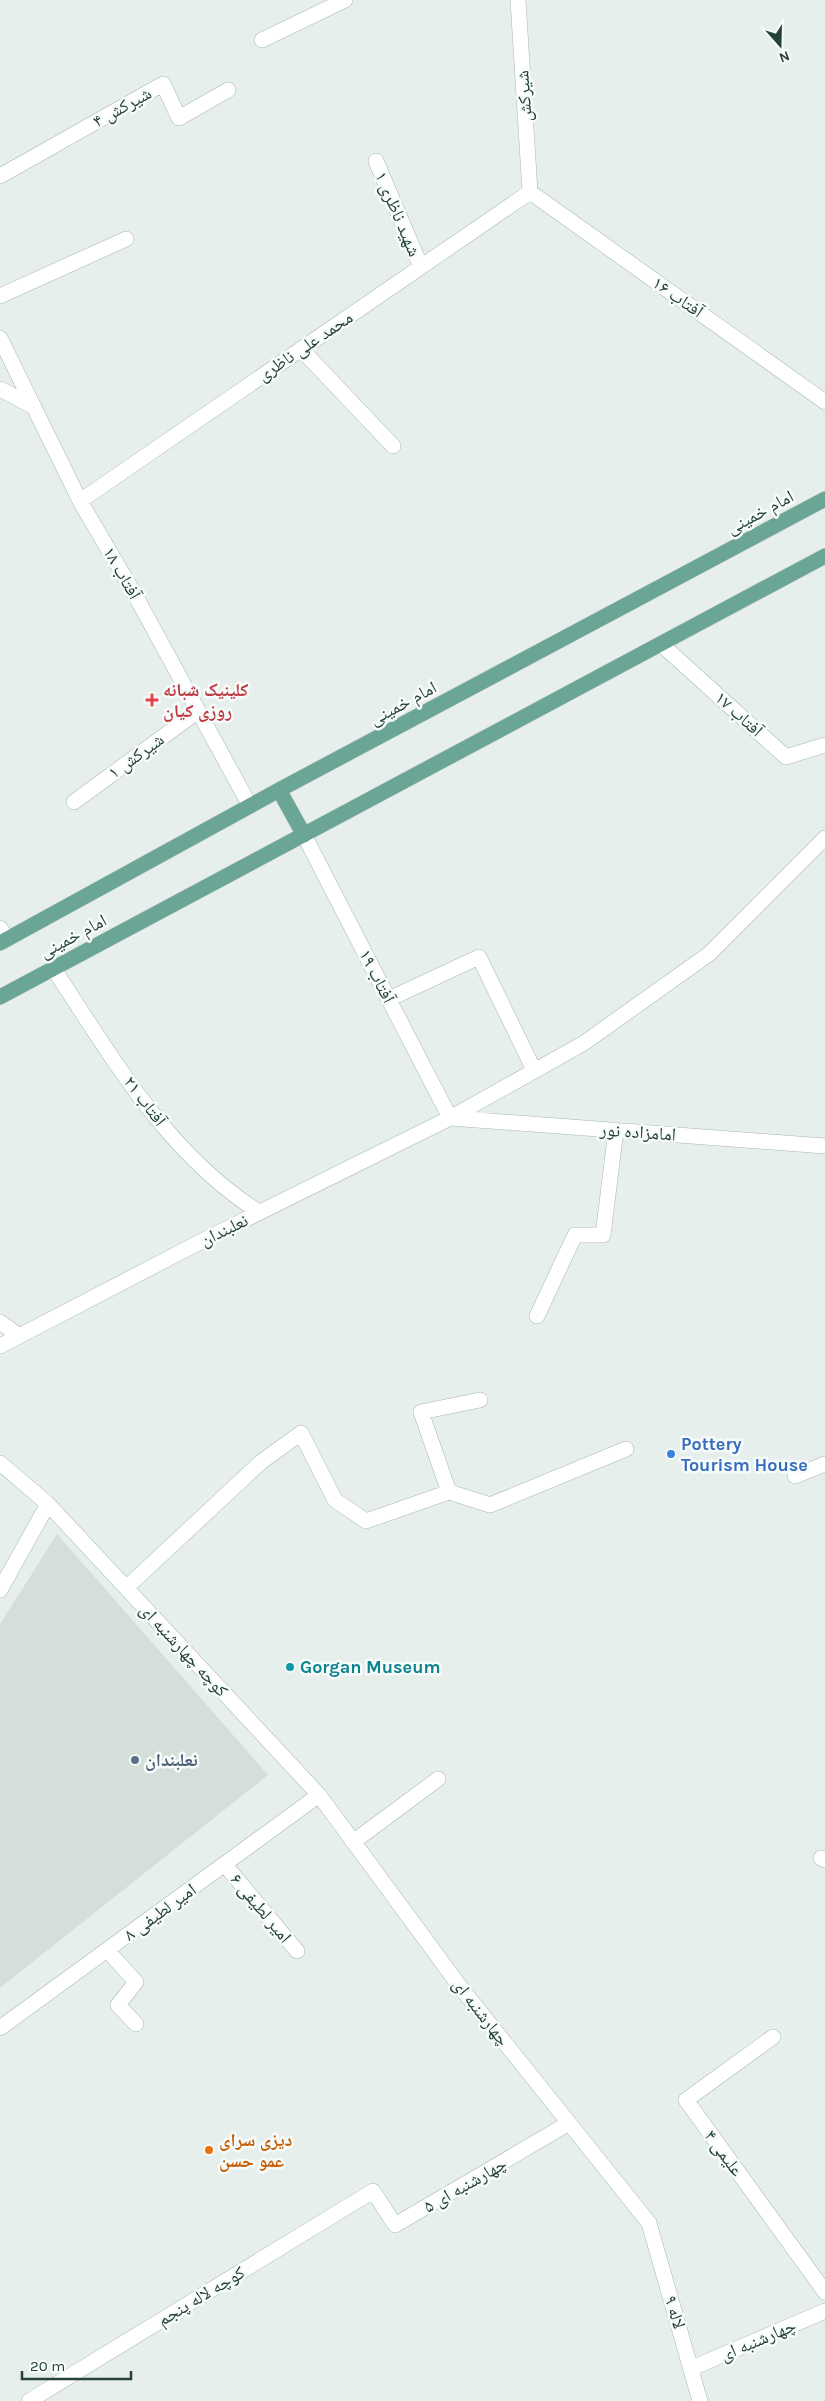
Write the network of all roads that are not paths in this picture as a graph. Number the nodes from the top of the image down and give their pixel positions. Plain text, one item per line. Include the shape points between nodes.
1 (345, 0) edge
2 (518, 0) edge
3 (262, 40) dead end
4 (228, 90) dead end
5 (376, 161) dead end
6 (0, 176) edge
7 (530, 192) junction
8 (126, 239) dead end
9 (421, 267) junction
10 (0, 296) edge
11 (0, 338) edge
12 (301, 349) junction
13 (0, 389) edge
14 (825, 402) edge
15 (34, 407) junction
16 (393, 446) dead end
17 (825, 499) edge
18 (80, 500) junction
19 (825, 556) edge
20 (661, 644) junction
21 (198, 711) junction
22 (825, 745) edge
23 (279, 790) junction
24 (74, 802) dead end
25 (250, 806) junction
26 (304, 835) junction
27 (825, 838) edge
28 (2, 937) edge
29 (53, 968) junction
30 (0, 996) edge
31 (389, 999) junction
32 (534, 1070) junction
33 (450, 1118) junction
34 (616, 1130) junction
35 (825, 1146) edge
36 (260, 1212) junction
37 (537, 1316) dead end
38 (0, 1322) edge
39 (18, 1335) junction
40 (0, 1346) edge
41 (480, 1400) dead end
42 (626, 1449) dead end
43 (0, 1463) edge
44 (825, 1464) edge
45 (795, 1476) dead end
46 (449, 1492) junction
47 (48, 1504) junction
48 (126, 1588) junction
49 (0, 1590) edge
50 (438, 1779) dead end
51 (320, 1795) junction
52 (353, 1842) junction
53 (225, 1865) junction
54 (108, 1950) junction
55 (297, 1950) dead end
56 (136, 2024) dead end
57 (0, 2028) edge
58 (774, 2037) dead end
59 (569, 2123) junction
60 (373, 2191) joint
61 (648, 2223) joint
62 (825, 2292) edge
63 (825, 2311) edge
64 (692, 2368) junction
65 (29, 2401) edge
66 (700, 2401) edge

1 - 3 street
2 - 7 street, شیرکش
4 - 6 street, ۴ شیرکش via 179,118 163,84
5 - 9 street, ۱ شهید ناظری
7 - 9 street, محمد علی ناظری
7 - 14 street, آفتاب ۱۶
8 - 10 street
9 - 12 street, محمد علی ناظری
11 - 15 street, آفتاب ۱۸
12 - 16 street
12 - 18 street, محمد علی ناظری
13 - 15 street
15 - 18 street, آفتاب ۱۸
17 - 23 main road, امام خمینی
18 - 21 street, آفتاب ۱۸
19 - 20 main road, امام خمینی
20 - 22 street, ۱۷ آفتاب via 786,757
20 - 26 main road, امام خمینی
21 - 24 street, شیرکش ۱
21 - 25 street, آفتاب ۱۸
23 - 25 main road, امام خمینی
23 - 26 main road
25 - 28 main road, امام خمینی
26 - 29 main road, امام خمینی
26 - 31 street, ۱۹ آفتاب
27 - 32 street, نعلبندان via 710,954 584,1043
29 - 30 main road, امام خمینی
29 - 36 street, آفتاب ۲۱ via 150,1111 230,1194
31 - 32 street via 479,957
31 - 33 street, ۱۹ آفتاب
32 - 33 street, نعلبندان
33 - 34 street, امامزاده نور
33 - 36 street, نعلبندان
34 - 35 street, امامزاده نور
34 - 37 street via 603,1235 575,1236
36 - 39 street, نعلبندان
38 - 39 street
39 - 40 street, نعلبندان
41 - 46 street via 421,1412
42 - 46 street via 490,1505
43 - 47 street, کوچه چهارشنبه ای
44 - 45 street
46 - 48 street via 366,1521 335,1500 301,1433 261,1462
47 - 48 street, کوچه چهارشنبه ای
47 - 49 street
48 - 51 street, کوچه چهارشنبه ای
50 - 52 street
51 - 52 street, چهارشنبه ای
51 - 53 street, ۸ امیر لطیفی
52 - 59 street, چهارشنبه ای via 462,1988
53 - 54 street, ۸ امیر لطیفی
53 - 55 street, ۶ امیر لطیفی
54 - 56 street via 136,1982 118,2005
54 - 57 street, ۸ امیر لطیفی
58 - 62 street, ۴ علیمی via 686,2100
59 - 60 street, ۵ چهارشنبه ای via 395,2225
59 - 61 street, چهارشنبه ای
60 - 65 street, کوچه لاله پنجم
61 - 64 street, ۹ لاله
63 - 64 street, چهارشنبه ای
64 - 66 street, ۹ لاله

